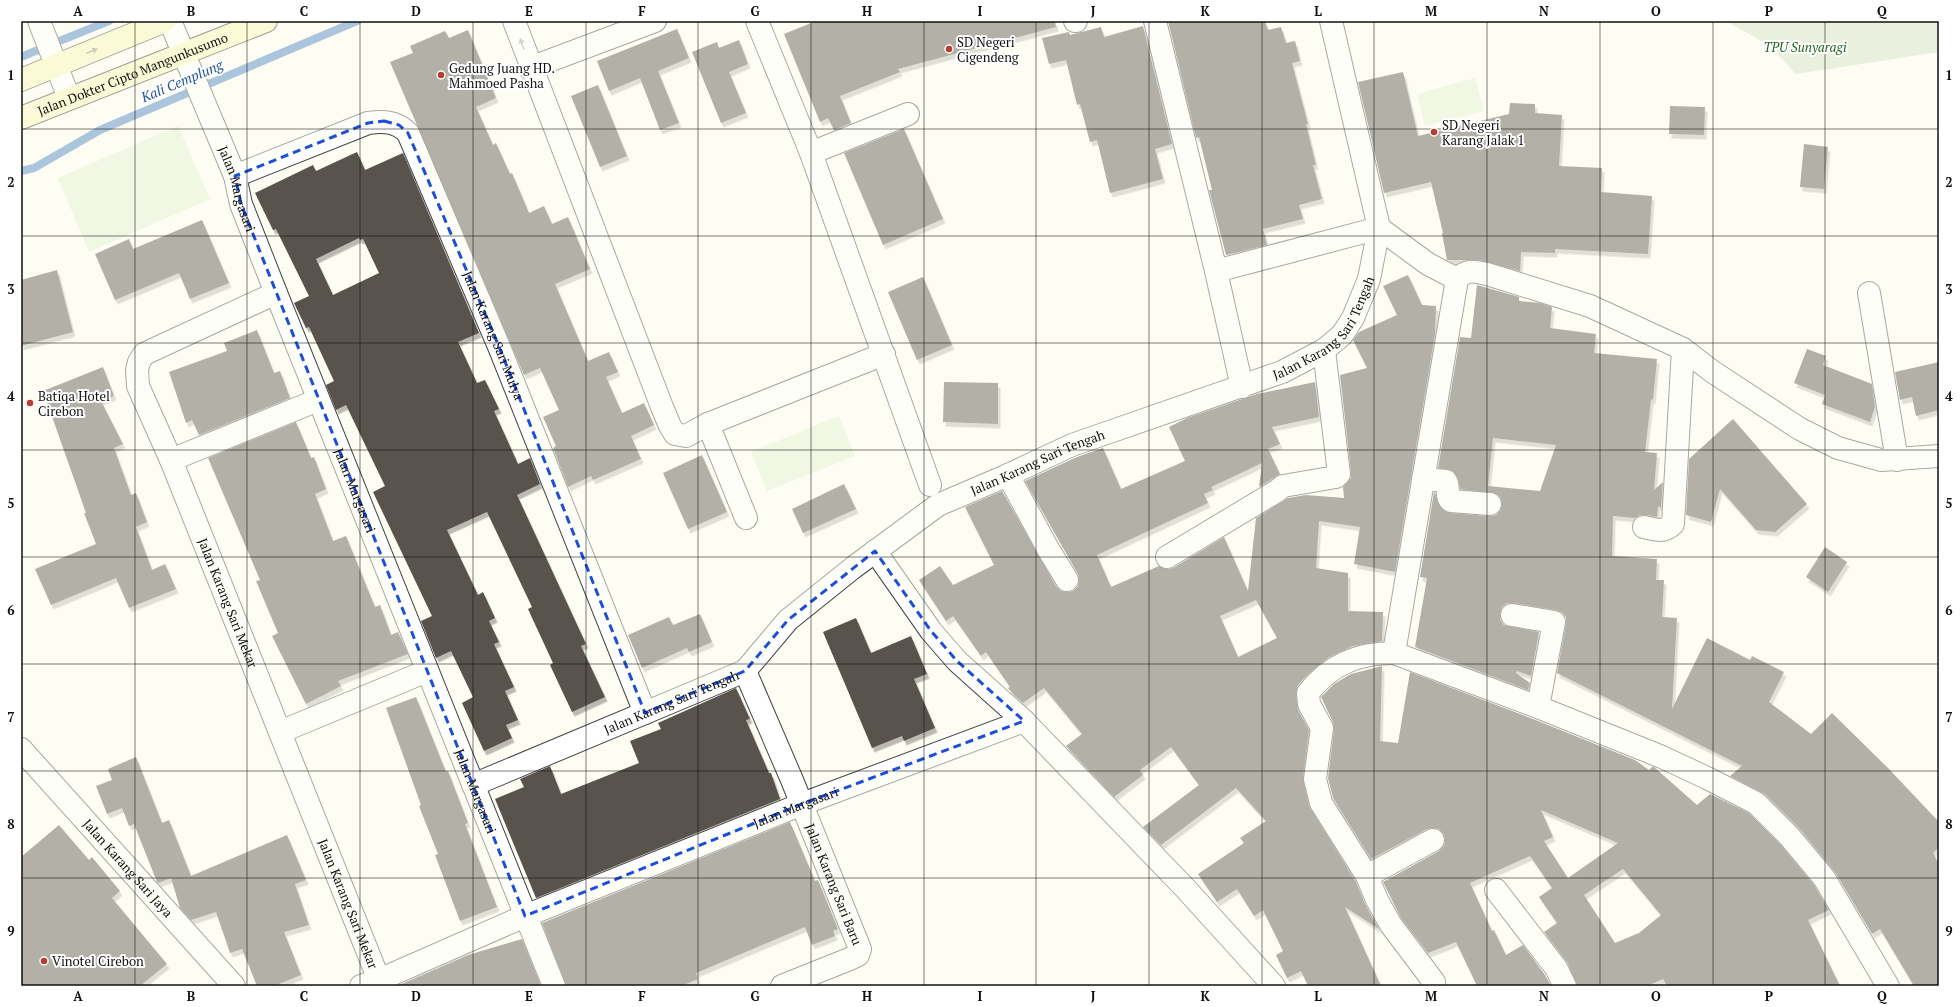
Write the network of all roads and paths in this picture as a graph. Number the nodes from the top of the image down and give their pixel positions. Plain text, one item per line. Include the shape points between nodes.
1 (39, 21) edge
2 (165, 21) edge
3 (170, 21) edge
4 (266, 21) edge
5 (514, 21) edge
6 (655, 21) edge
7 (757, 21) edge
8 (1155, 21) edge
9 (1331, 21) edge
10 (185, 58) junction
11 (56, 66) junction
12 (530, 68) junction
13 (21, 80) edge
14 (69, 98) junction
15 (908, 114) dead end
16 (21, 118) edge
17 (811, 153) junction
18 (235, 176) junction
19 (1379, 228) junction
20 (1216, 271) junction
21 (1456, 279) junction
22 (276, 293) junction
23 (1869, 293) dead end
24 (1683, 349) junction
25 (1324, 350) junction
26 (884, 354) junction
27 (1242, 387) junction
28 (318, 400) junction
29 (708, 424) junction
30 (1939, 456) edge
31 (171, 460) junction
32 (1897, 460) junction
33 (1008, 475) junction
34 (1422, 478) junction
35 (930, 485) dead end
36 (1490, 504) dead end
37 (746, 518) dead end
38 (1644, 527) dead end
39 (875, 551) junction
40 (1167, 557) dead end
41 (1067, 580) dead end
42 (1512, 615) dead end
43 (1394, 653) junction
44 (427, 671) junction
45 (745, 671) junction
46 (1538, 707) junction
47 (645, 713) junction
48 (1024, 721) junction
49 (280, 732) junction
50 (21, 750) edge
51 (473, 785) junction
52 (802, 804) junction
53 (1433, 840) dead end
54 (1367, 876) junction
55 (1496, 890) dead end
56 (525, 916) junction
57 (1434, 982) dead end
58 (375, 984) edge
59 (234, 986) edge
60 (554, 986) edge
61 (782, 986) edge
62 (1274, 986) edge
63 (1565, 986) edge
64 (1888, 986) edge

1 - 11 street
11 -> 2 main road
3 - 10 street, Jalan Margasari
4 - 10 main road, Jalan Dokter Cipto Mangunkusumo
12 -> 5 street
6 - 12 street
7 - 17 street
8 - 20 street
9 - 19 street, Jalan Karang Sari Tengah
10 - 14 main road, Jalan Dokter Cipto Mangunkusumo
10 - 18 street, Jalan Margasari
11 - 13 main road
11 - 14 street
12 - 29 street via 670,426 675,434 686,436
14 - 16 main road, Jalan Dokter Cipto Mangunkusumo
15 - 17 street
17 - 26 street
18 - 22 street, Jalan Margasari via 241,204
18 - 47 street, Jalan Karang Sari Mulya via 368,123 384,121 400,125 408,132 500,349
19 - 20 street
19 - 21 street via 1428,264
19 - 25 street, Jalan Karang Sari Tengah via 1368,279 1360,301 1342,335
20 - 27 street
21 - 24 street via 1464,272 1486,274 1590,306
21 - 34 street
22 - 28 street, Jalan Margasari
22 - 31 street, Jalan Karang Sari Mekar via 144,354 137,370 138,386
23 - 32 street
24 - 32 street via 1713,372 1800,429 1838,448 1881,460
24 - 38 street via 1673,524 1662,531
25 - 27 street, Jalan Karang Sari Tengah via 1282,372
25 - 40 street via 1339,474 1283,486
26 - 29 street
26 - 35 street
27 - 33 street, Jalan Karang Sari Tengah via 1072,445
28 - 31 street
28 - 44 street, Jalan Margasari
29 - 37 street
30 - 32 street
31 - 49 street, Jalan Karang Sari Mekar
33 - 39 street, Jalan Karang Sari Tengah via 938,505
33 - 41 street
34 - 36 street via 1446,481 1451,501
34 - 43 street
39 - 45 street, Jalan Karang Sari Tengah via 788,620
39 - 48 street via 931,631 952,655
42 - 46 street via 1554,622
43 - 46 street
43 - 54 street via 1374,653 1352,659 1315,684 1308,693 1309,704 1322,728 1316,778 1321,803
44 - 49 street
44 - 51 street, Jalan Margasari
45 - 47 street, Jalan Karang Sari Tengah
45 - 52 street
46 - 64 street via 1662,757 1756,803 1789,836 1824,878
47 - 51 street, Jalan Karang Sari Tengah
48 - 52 street, Jalan Margasari
48 - 62 street via 1185,888
49 - 58 street, Jalan Karang Sari Mekar
50 - 59 street, Jalan Karang Sari Jaya
51 - 56 street, Jalan Margasari
52 - 56 street, Jalan Margasari
52 - 61 street, Jalan Karang Sari Baru via 860,949 858,955 852,958
53 - 54 street
54 - 57 street via 1391,925
55 - 63 street via 1556,968
56 - 58 street, Jalan Margasari
56 - 60 street, Jalan Margasari

